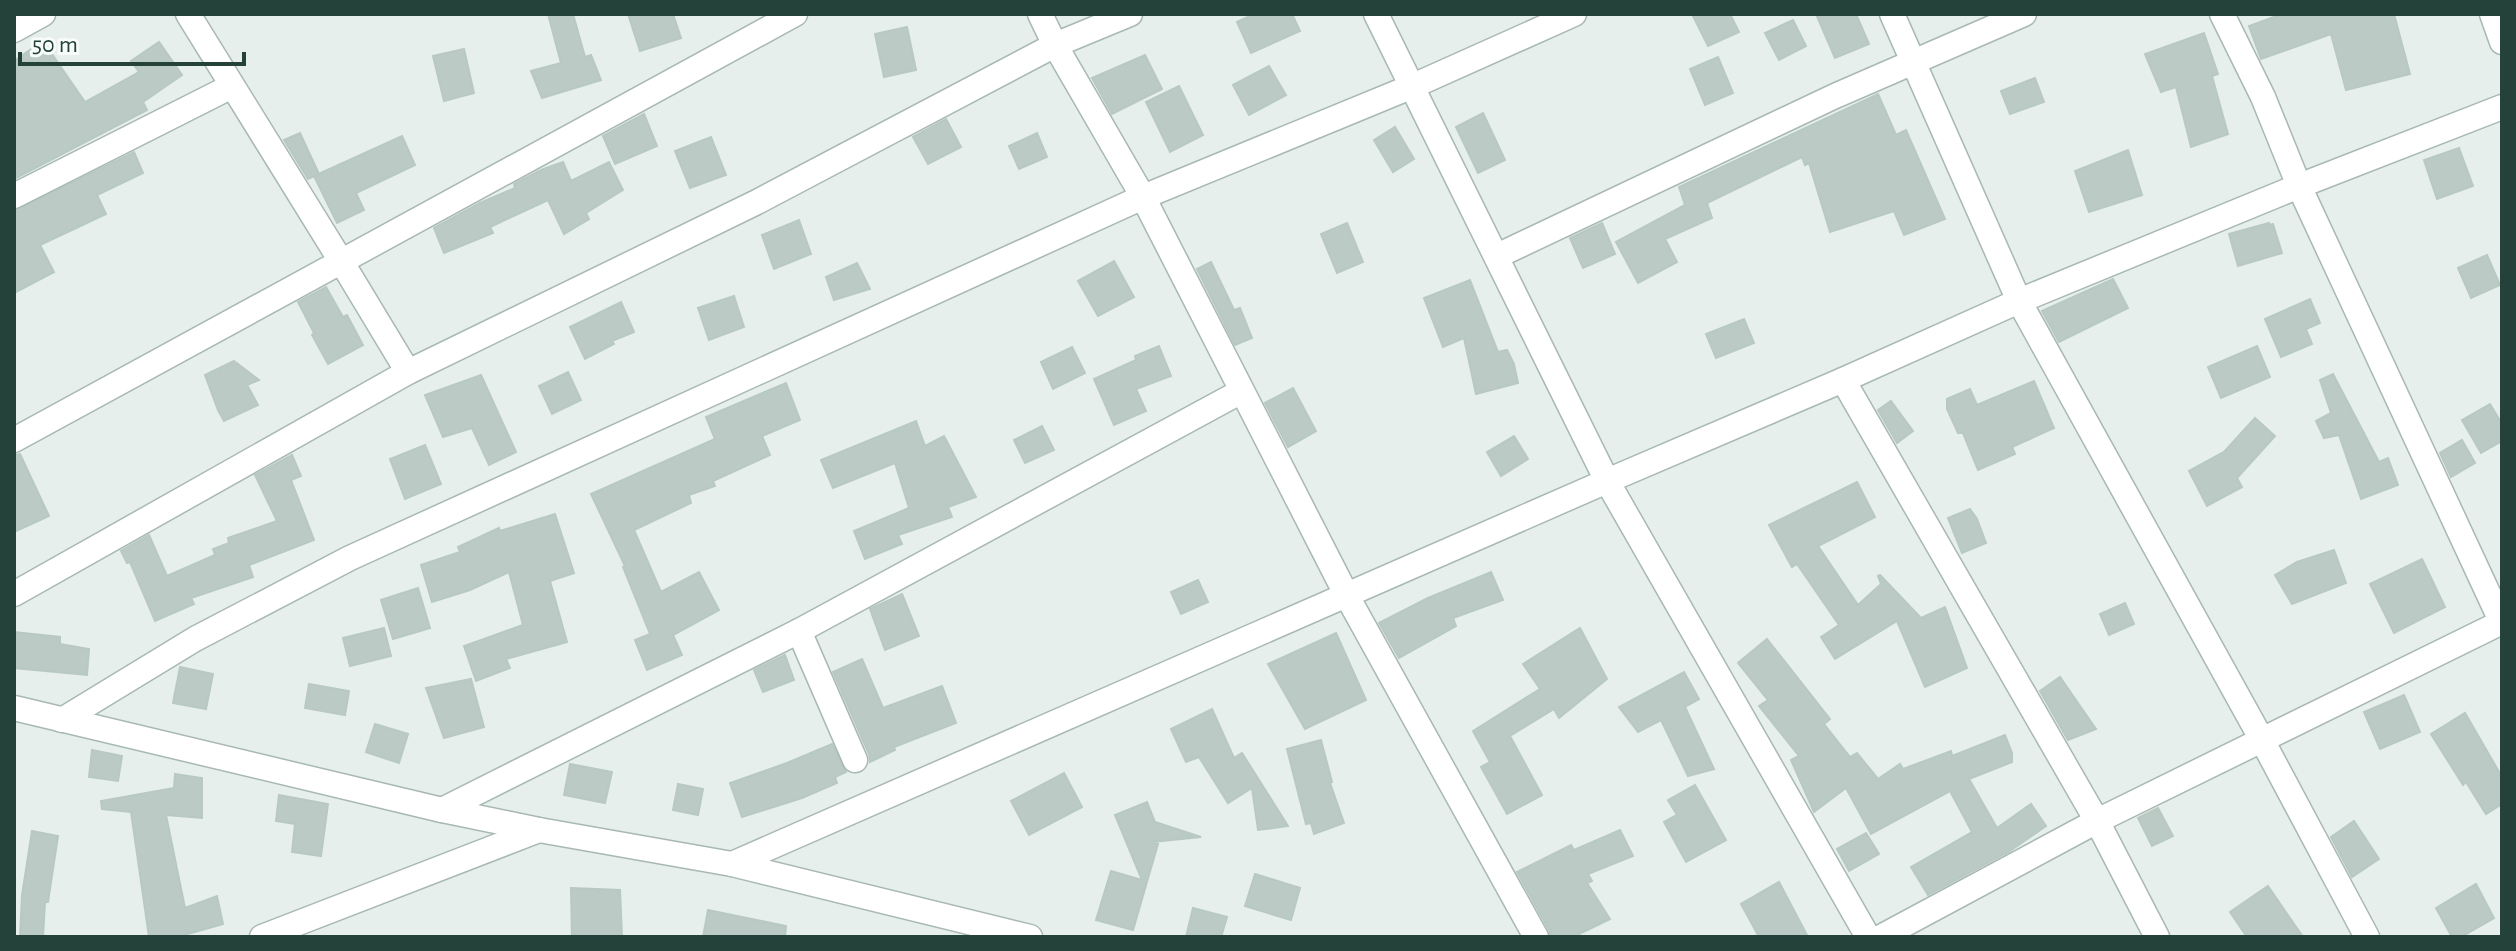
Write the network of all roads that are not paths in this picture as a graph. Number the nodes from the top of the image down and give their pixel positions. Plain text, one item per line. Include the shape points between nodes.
1 (43, 14) edge
2 (188, 14) edge
3 (795, 14) edge
4 (1040, 14) edge
5 (1130, 14) edge
6 (1376, 14) edge
7 (1574, 14) edge
8 (1892, 14) edge
9 (2024, 14) edge
10 (2222, 14) edge
11 (2492, 14) edge
12 (14, 30) edge
13 (2502, 42) edge
14 (1055, 45) junction
15 (1914, 62) junction
16 (232, 86) junction
17 (1413, 86) junction
18 (2502, 107) edge
19 (2299, 186) junction
20 (14, 196) edge
21 (1143, 197) junction
22 (1497, 256) junction
23 (341, 261) junction
24 (2019, 301) junction
25 (408, 372) junction
26 (1843, 380) junction
27 (1240, 392) junction
28 (14, 440) edge
29 (1607, 481) junction
30 (14, 594) edge
31 (1347, 596) junction
32 (2502, 622) edge
33 (799, 631) junction
34 (14, 708) edge
35 (62, 720) junction
36 (2262, 740) junction
37 (855, 760) dead end
38 (442, 810) junction
39 (2097, 821) junction
40 (539, 830) junction
41 (732, 864) junction
42 (262, 937) edge
43 (1030, 937) edge
44 (1536, 937) edge
45 (1868, 937) edge
46 (1881, 937) edge
47 (2157, 937) edge
48 (2367, 937) edge

1 - 12 street
2 - 16 street
3 - 23 street
4 - 14 street
5 - 14 street
6 - 17 street
7 - 17 street
8 - 15 street
9 - 15 street
10 - 19 street
11 - 13 street
14 - 21 street
14 - 25 street via 755,203
15 - 22 street
15 - 24 street
16 - 20 street
16 - 23 street
17 - 21 street
17 - 22 street
18 - 19 street
19 - 24 street
19 - 32 street
21 - 27 street
21 - 35 street via 350,558 195,639
22 - 29 street
23 - 25 street
23 - 28 street
24 - 26 street
24 - 36 street
25 - 30 street
26 - 29 street
26 - 39 street
27 - 31 street
27 - 33 street
29 - 31 street
29 - 45 street
31 - 41 street
31 - 44 street
32 - 36 street
33 - 37 street
33 - 38 street
34 - 35 street
35 - 38 street
36 - 39 street
36 - 48 street
38 - 40 street
39 - 46 street
39 - 47 street
40 - 41 street
40 - 42 street
41 - 43 street

